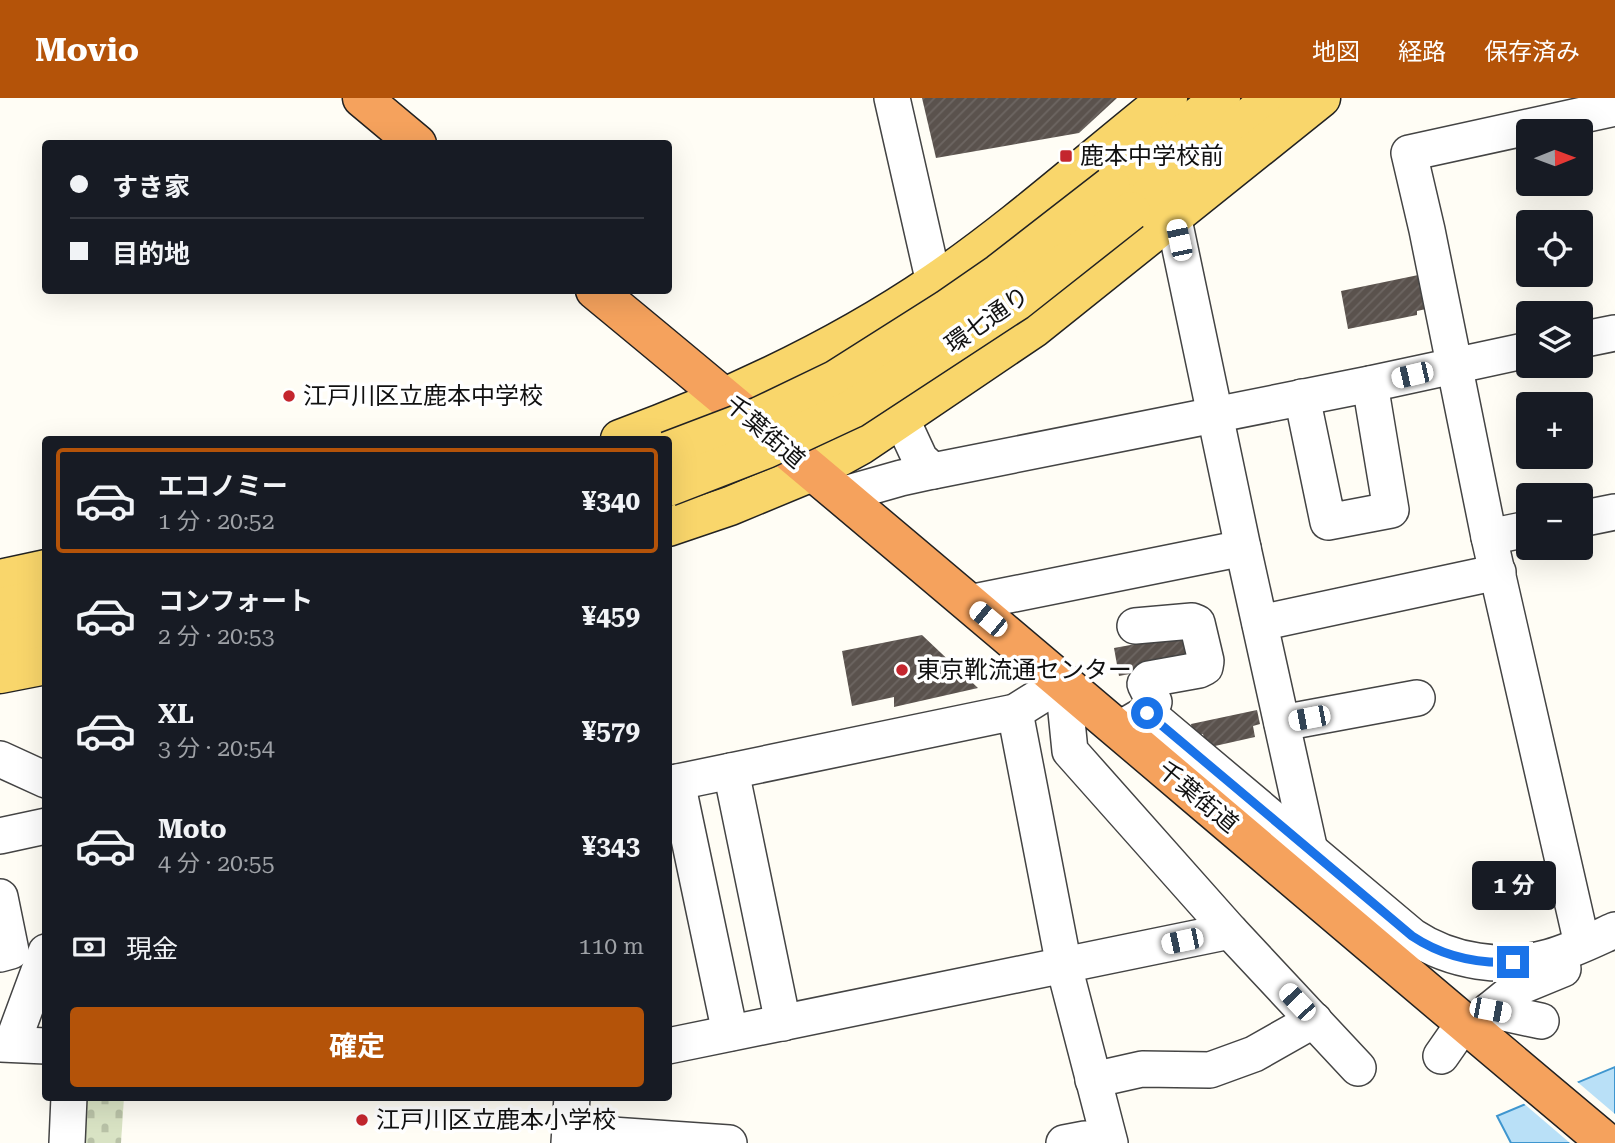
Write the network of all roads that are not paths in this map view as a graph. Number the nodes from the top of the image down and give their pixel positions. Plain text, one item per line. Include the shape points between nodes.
1 (362, 98) edge
2 (892, 98) edge
3 (1221, 98) edge
4 (1273, 98) edge
5 (1321, 98) edge
6 (1153, 103) edge
7 (1615, 108) edge
8 (412, 140) edge
9 (1121, 198) junction
10 (1173, 215) junction
11 (934, 283) junction
12 (600, 294) edge
13 (1615, 333) edge
14 (1593, 337) edge
15 (1516, 352) edge
16 (1454, 365) junction
17 (1370, 384) junction
18 (951, 385) junction
19 (724, 397) junction
20 (1302, 397) junction
21 (1215, 415) junction
22 (901, 418) junction
23 (628, 436) edge
24 (672, 449) edge
25 (933, 471) junction
26 (826, 483) junction
27 (672, 486) edge
28 (1615, 512) edge
29 (1593, 516) edge
30 (672, 526) edge
31 (1516, 531) edge
32 (1489, 537) junction
33 (1243, 548) junction
34 (42, 570) edge
35 (1498, 572) junction
36 (0, 579) edge
37 (42, 599) edge
38 (969, 603) junction
39 (0, 607) edge
40 (1260, 623) junction
41 (1135, 626) dead end
42 (42, 632) edge
43 (0, 640) edge
44 (42, 666) edge
45 (0, 674) edge
46 (1063, 682) junction
47 (1417, 698) dead end
48 (1154, 702) dead end
49 (1015, 712) junction
50 (1282, 723) junction
51 (1118, 730) junction
52 (0, 759) edge
53 (731, 771) junction
54 (42, 778) edge
55 (673, 783) edge
56 (42, 827) edge
57 (0, 836) edge
58 (1310, 851) junction
59 (0, 897) edge
60 (1615, 930) edge
61 (1230, 931) junction
62 (1599, 946) edge
63 (0, 954) edge
64 (42, 966) edge
65 (1064, 966) junction
66 (1314, 1020) junction
67 (1541, 1021) dead end
68 (783, 1023) junction
69 (1481, 1028) junction
70 (730, 1033) junction
71 (19, 1045) edge
72 (672, 1045) edge
73 (1441, 1056) dead end
74 (1358, 1068) dead end
75 (1093, 1080) junction
76 (69, 1101) edge
77 (573, 1101) edge
78 (583, 1139) edge
79 (1086, 1141) edge
80 (67, 1143) edge
81 (729, 1143) edge
82 (1607, 1143) edge

1 - 8 highway
2 - 11 street
3 - 9 main road, 環七通り
4 - 9 main road, 環七通り
5 - 10 main road
6 - 11 main road via 1033,208
7 - 16 street via 1409,153
9 - 24 main road, 環七通り, bridge via 835,380 760,416
9 - 27 main road, 環七通り, bridge via 1017,301 852,410
10 - 18 main road via 1034,328
10 - 21 street
11 - 18 street
11 - 19 main road via 840,340
12 - 19 highway, 千葉街道
13 - 14 street
15 - 16 street
16 - 17 street
16 - 32 street
17 - 20 street
17 - 20 street via 1391,510 1328,522
18 - 22 main road
19 - 23 main road
19 - 26 highway, 千葉街道
20 - 21 street
21 - 25 street
21 - 33 street
22 - 25 street via 920,459
22 - 26 main road via 861,445
25 - 26 street
26 - 30 main road
26 - 38 highway, 千葉街道
28 - 29 street
31 - 32 street
32 - 35 street
33 - 38 street
33 - 40 street
34 - 36 main road
35 - 40 street
35 - 62 street
37 - 39 main road
38 - 46 highway, 千葉街道
40 - 50 street
41 - 48 street via 1197,623 1205,667 1149,679 1145,684
42 - 43 main road
44 - 45 main road
46 - 49 street
46 - 51 highway, 千葉街道
46 - 61 street via 1070,751
47 - 50 street
49 - 53 street
49 - 65 street
50 - 58 street
51 - 58 street via 1147,713
51 - 69 highway, 千葉街道
52 - 54 street
53 - 55 street
53 - 68 street
55 - 70 street
56 - 57 street
58 - 62 street via 1412,936 1452,955 1494,963 1532,961
59 - 63 street via 11,951
60 - 62 street
61 - 65 street
61 - 66 street
62 - 69 street via 1517,988
64 - 71 street
65 - 68 street
65 - 75 street
66 - 74 street
66 - 75 street via 1254,1054 1210,1070 1142,1069
67 - 69 street
68 - 70 street
69 - 73 street
69 - 82 highway, 千葉街道
70 - 72 street
75 - 79 street
76 - 80 street
77 - 78 street
78 - 81 street

